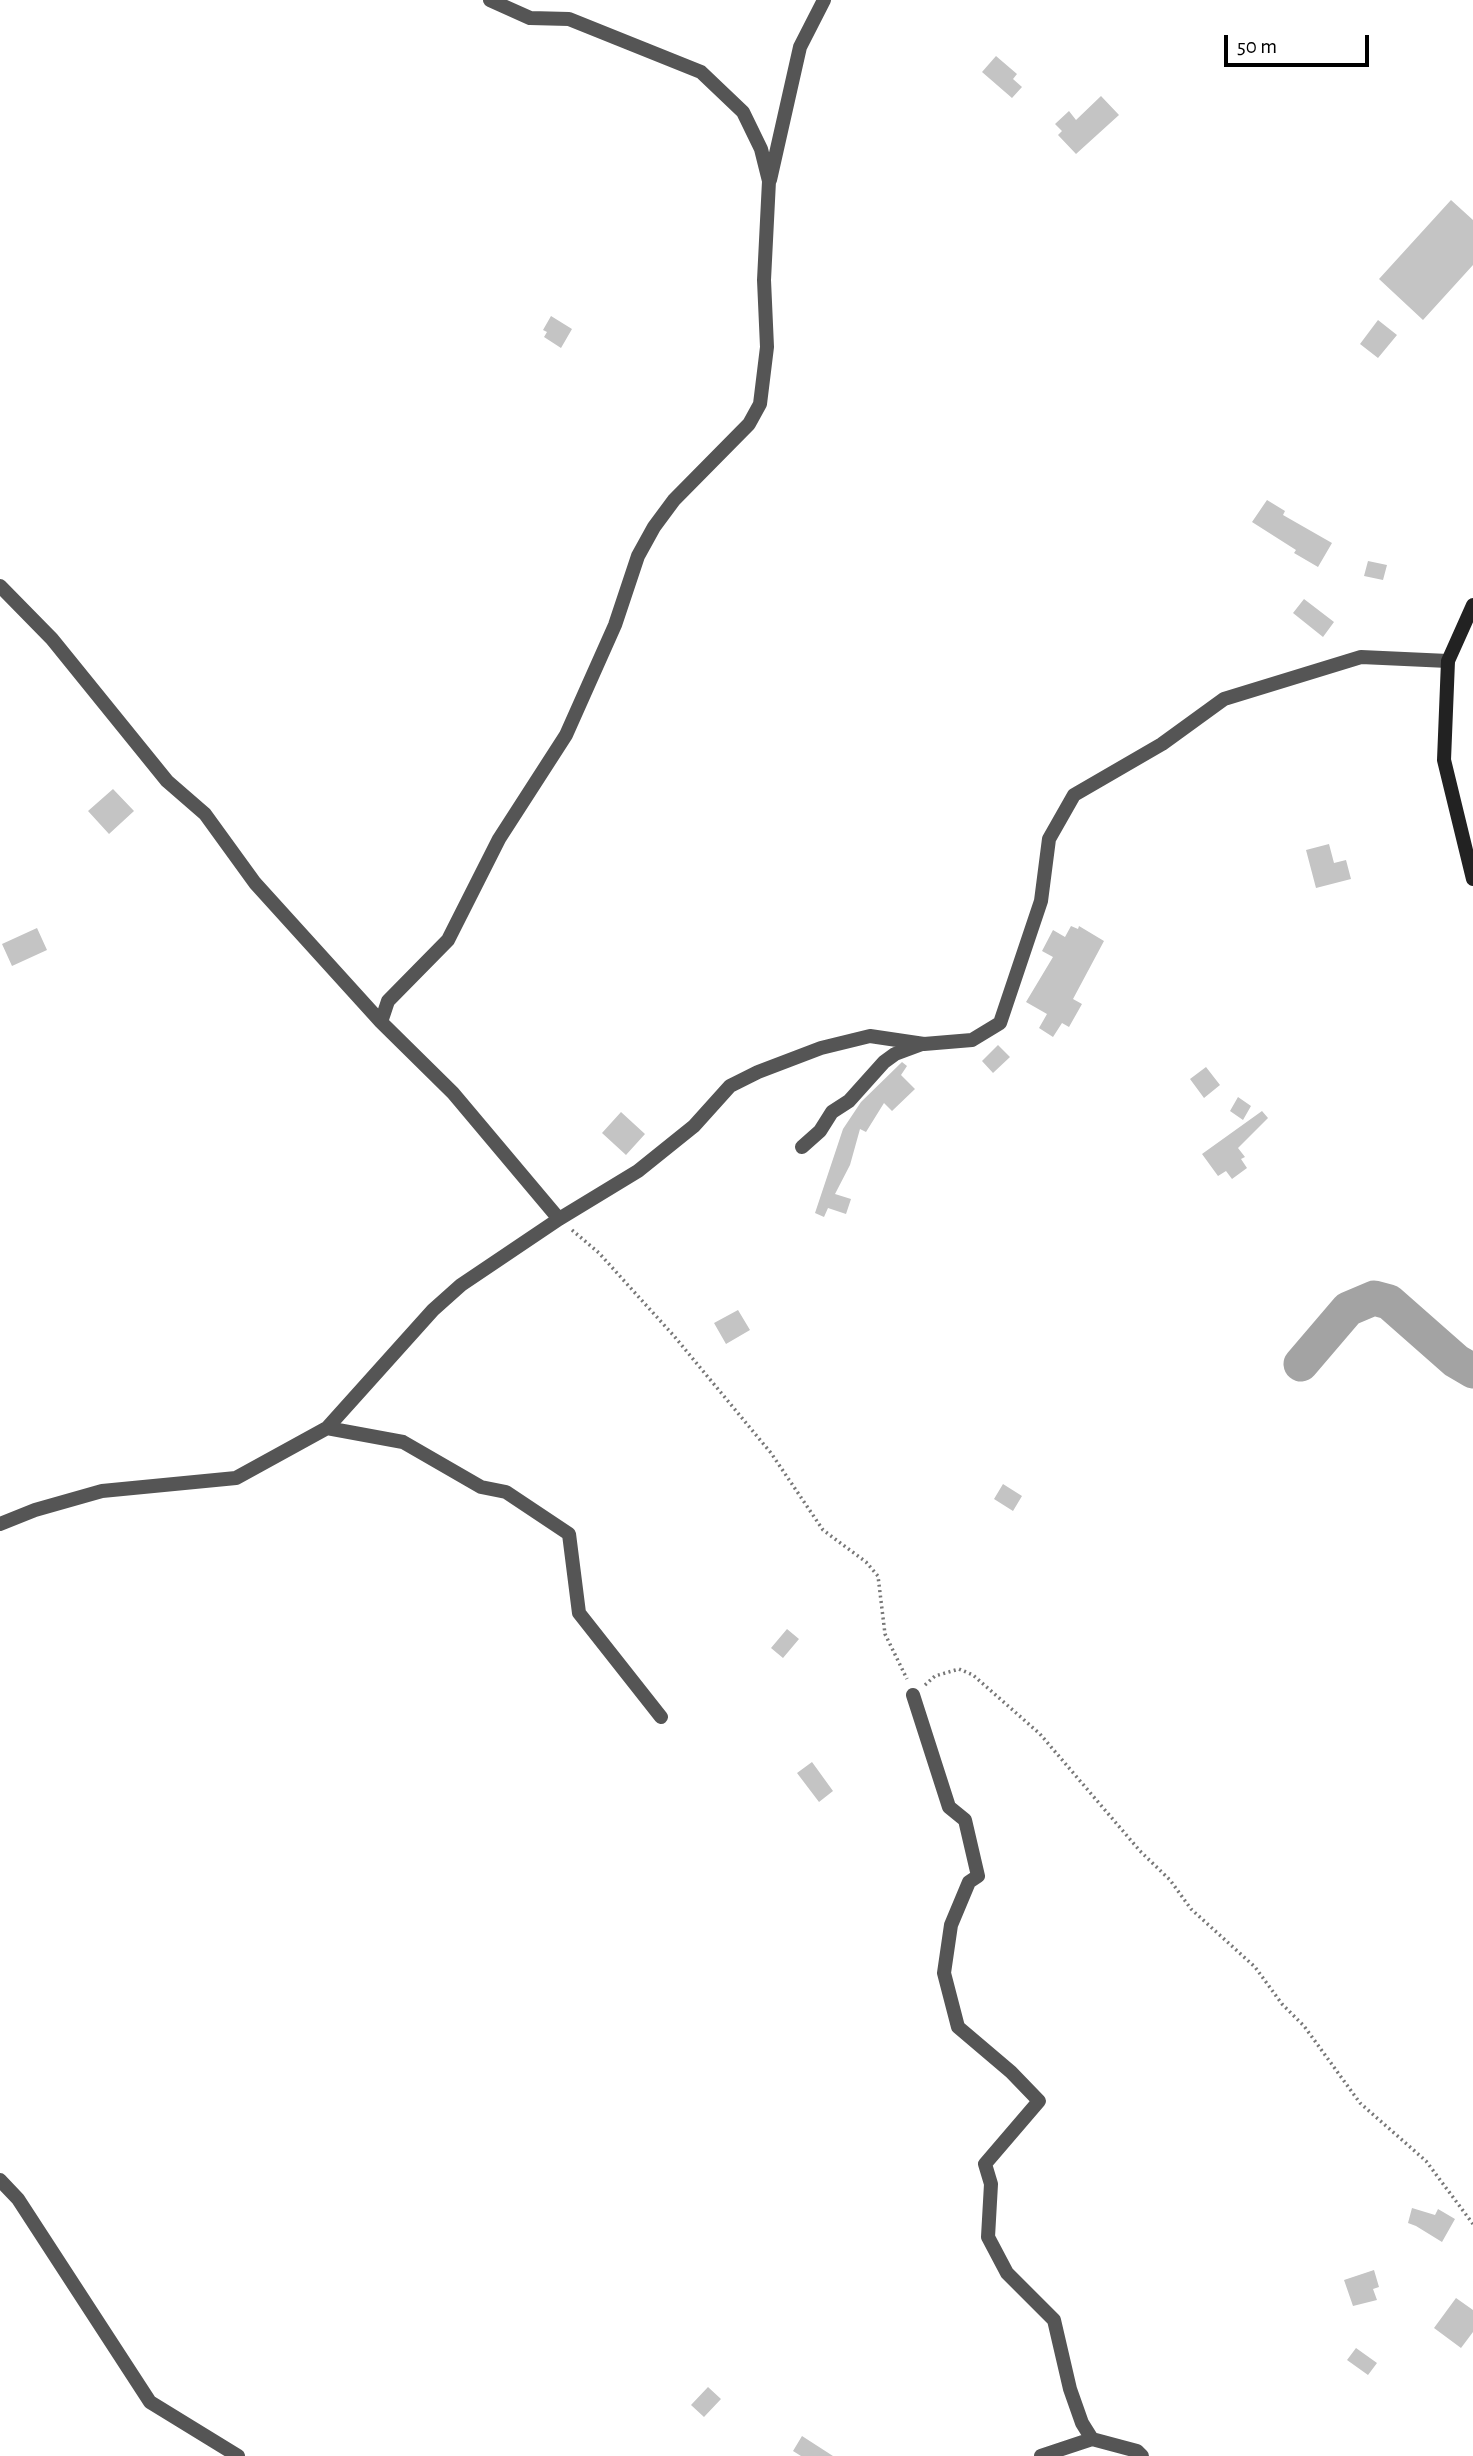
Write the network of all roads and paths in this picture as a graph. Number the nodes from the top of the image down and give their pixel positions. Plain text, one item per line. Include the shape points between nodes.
1 (491, 0) edge
2 (824, 0) edge
3 (769, 181) junction
4 (0, 586) edge
5 (1473, 606) edge
6 (1448, 661) junction
7 (1473, 879) edge
8 (381, 1022) junction
9 (924, 1044) junction
10 (802, 1147) dead end
11 (559, 1219) junction
12 (327, 1428) junction
13 (0, 1524) edge
14 (913, 1695) junction
15 (661, 1717) dead end
16 (0, 2180) edge
17 (1473, 2224) edge
18 (1092, 2439) junction
19 (239, 2456) edge
20 (1041, 2456) edge
21 (1142, 2456) edge

1 - 3 street via 530,18 569,19 701,72 743,112 761,149
2 - 3 street via 800,47
3 - 8 street via 764,280 767,347 760,404 750,424 674,500 654,527 566,735 499,839 449,940 388,1001
4 - 8 street via 52,639 167,781 205,814 255,883
5 - 6 main road
6 - 7 main road via 1444,760
6 - 9 street via 1361,657 1224,699 1162,744 1074,795 1049,839 1041,901 1000,1023 972,1040
8 - 11 street via 453,1093
9 - 10 street via 884,1062
9 - 11 street via 870,1036 821,1048 758,1072 730,1086 694,1126 638,1171
11 - 12 street via 461,1285 433,1310
11 - 14 path via 599,1253 674,1336 771,1454 823,1530 878,1576 885,1634
12 - 13 street via 236,1478 102,1491
12 - 15 street via 403,1442 481,1487 506,1492 569,1534 579,1613
14 - 17 path via 935,1676 958,1669 974,1675 1040,1734 1191,1909 1255,1967 1360,2103 1426,2161
14 - 18 street via 949,1807 965,1820 978,1875 969,1882 951,1925 944,1973 958,2027 1012,2071 1039,2102 985,2164 991,2184 988,2237 1007,2273 1054,2320 1070,2389
16 - 19 street via 18,2199 150,2402
18 - 20 street
18 - 21 street

